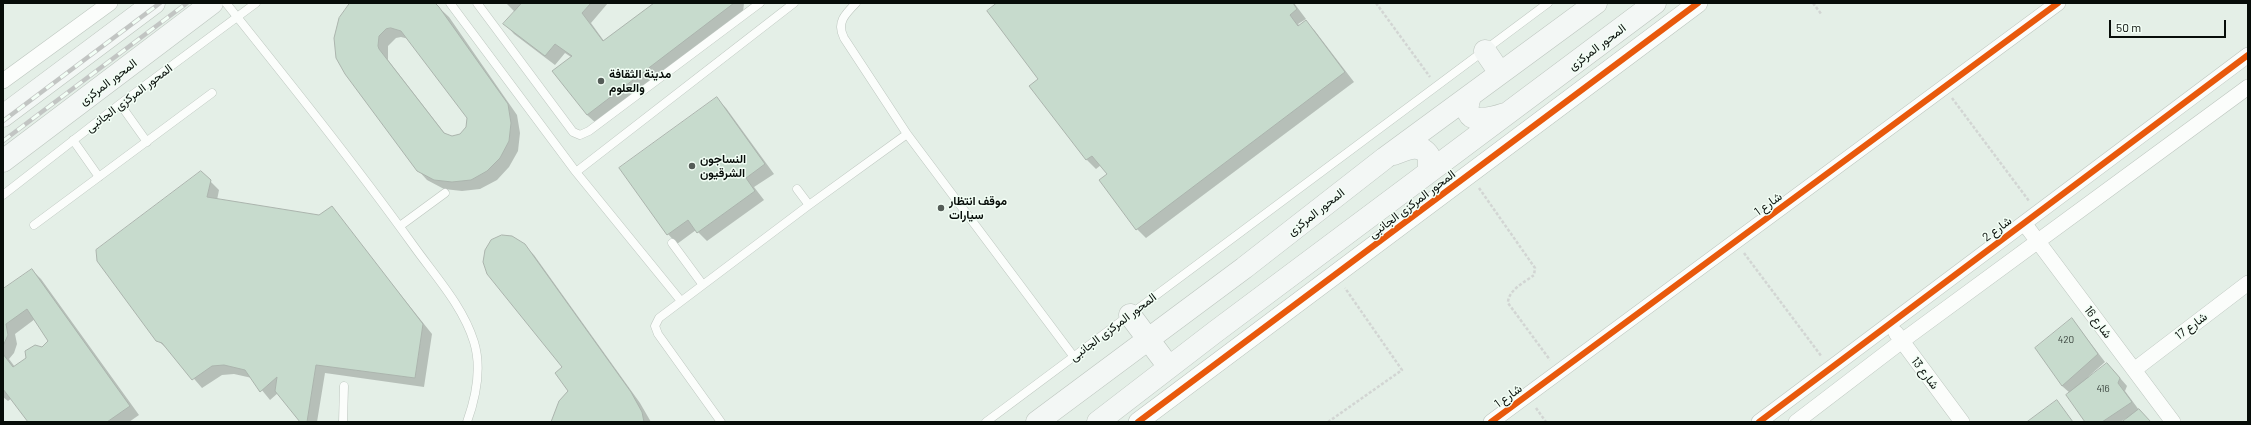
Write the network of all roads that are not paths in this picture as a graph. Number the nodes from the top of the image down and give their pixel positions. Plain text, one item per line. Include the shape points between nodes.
1 (110, 3) edge
2 (154, 3) edge
3 (212, 3) edge
4 (226, 3) edge
5 (256, 3) edge
6 (450, 3) edge
7 (477, 3) edge
8 (760, 3) edge
9 (794, 3) edge
10 (856, 3) edge
11 (1596, 3) edge
12 (1655, 3) edge
13 (1698, 3) edge
14 (2058, 3) edge
15 (1547, 4) edge
16 (238, 17) junction
17 (1485, 51) junction
18 (2248, 55) edge
19 (1500, 73) junction
20 (3, 82) edge
21 (2248, 87) edge
22 (212, 93) dead end
23 (1470, 97) junction
24 (120, 104) junction
25 (1513, 111) junction
26 (3, 116) edge
27 (907, 134) junction
28 (73, 140) junction
29 (147, 142) junction
30 (1385, 158) junction
31 (3, 161) edge
32 (1429, 171) junction
33 (576, 172) junction
34 (98, 177) junction
35 (797, 189) dead end
36 (445, 193) dead end
37 (3, 195) edge
38 (809, 204) junction
39 (2024, 223) junction
40 (34, 225) dead end
41 (400, 226) junction
42 (2038, 242) junction
43 (672, 243) dead end
44 (2248, 283) edge
45 (703, 285) junction
46 (681, 301) junction
47 (1130, 315) junction
48 (1889, 324) junction
49 (1147, 340) junction
50 (1902, 341) junction
51 (1074, 357) junction
52 (1169, 367) junction
53 (2134, 370) junction
54 (344, 386) dead end
55 (1145, 420) edge
56 (343, 422) edge
57 (467, 422) edge
58 (721, 422) edge
59 (986, 422) edge
60 (1037, 422) edge
61 (1098, 422) edge
62 (1491, 422) edge
63 (1759, 422) edge
64 (1796, 422) edge
65 (1962, 422) edge
66 (2173, 422) edge

1 - 20 street
2 - 26 main road
3 - 31 main road, المحور المركزى
4 - 16 lane
5 - 16 lane, المحور المركزى الجانبى
6 - 33 lane
7 - 8 lane via 573,132 580,135 589,131
9 - 33 lane
10 - 27 lane via 843,17 842,34
11 - 19 main road, المحور المركزى
12 - 25 main road, المحور المركزى
13 - 55 street, المحور المركزى الجانبى
14 - 62 street, شارع 1
15 - 17 lane, المحور المركزى الجانبى
16 - 24 lane, المحور المركزى الجانبى
16 - 41 lane
17 - 19 main road
17 - 47 lane, المحور المركزى الجانبى
18 - 39 street, شارع 2
19 - 23 main road, المحور المركزى
21 - 42 street
22 - 29 lane
23 - 25 main road via 1470,112 1480,120
23 - 30 main road, المحور المركزى
24 - 28 lane, المحور المركزى الجانبى
24 - 29 lane
25 - 32 main road, المحور المركزى
27 - 38 lane
27 - 51 lane
28 - 34 lane
28 - 37 lane, المحور المركزى الجانبى
29 - 34 lane
30 - 32 main road via 1412,148 1420,148 1429,156
30 - 49 main road, المحور المركزى
32 - 52 main road, المحور المركزى
33 - 46 lane
34 - 40 lane
35 - 38 lane
36 - 41 lane
38 - 45 lane
39 - 42 street, شارع 16
39 - 48 street, شارع 2
41 - 57 lane via 464,315 474,343 478,373 474,402
42 - 50 street
42 - 53 street, شارع 16
43 - 45 lane
44 - 53 street, شارع 17
45 - 46 lane
46 - 58 lane via 659,318 656,330
47 - 49 main road
47 - 51 lane, المحور المركزى الجانبى
48 - 50 street, شارع 13
48 - 63 street, شارع 2
49 - 52 main road
49 - 60 main road, المحور المركزى
50 - 64 street
50 - 65 street, شارع 13
51 - 59 lane, المحور المركزى الجانبى
52 - 61 main road, المحور المركزى
53 - 66 street, شارع 16
54 - 56 lane

